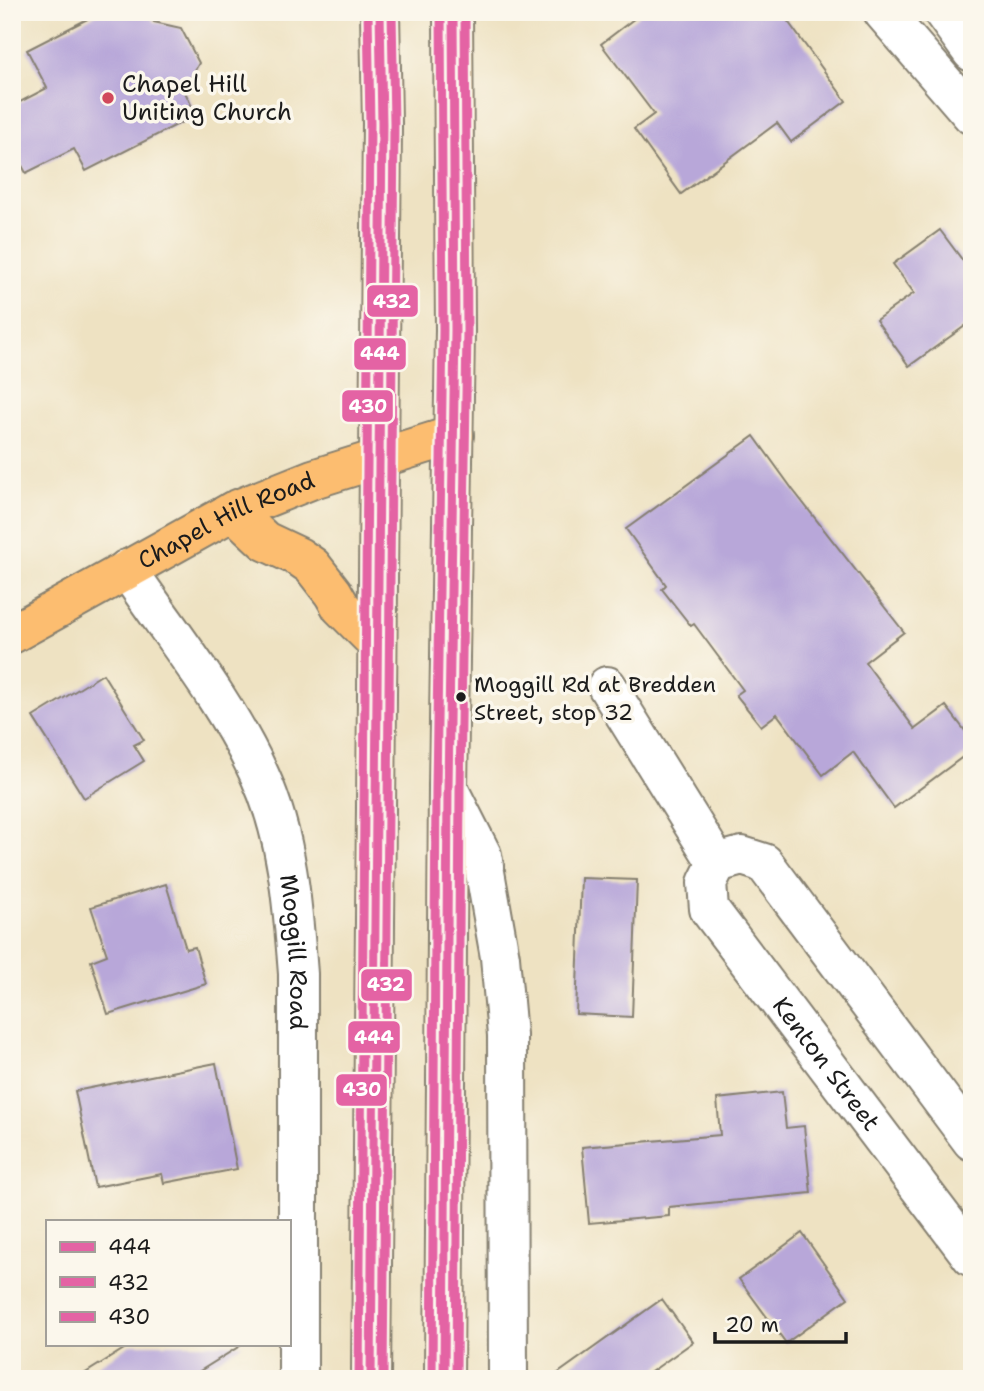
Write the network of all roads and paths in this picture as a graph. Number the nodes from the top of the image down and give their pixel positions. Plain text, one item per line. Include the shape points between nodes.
1 (380, 12) edge
2 (453, 12) edge
3 (883, 12) edge
4 (943, 12) edge
5 (972, 52) edge
6 (972, 115) edge
7 (454, 435) junction
8 (378, 458) junction
9 (233, 511) junction
10 (127, 569) junction
11 (12, 634) edge
12 (377, 643) junction
13 (607, 686) dead end
14 (449, 788) junction
15 (717, 863) junction
16 (972, 1141) edge
17 (972, 1257) edge
18 (298, 1379) edge
19 (371, 1379) edge
20 (444, 1379) edge
21 (508, 1379) edge

1 - 8 main road
2 - 7 main road
3 - 6 street
4 - 5 street
7 - 8 main road, Chapel Hill Road
7 - 14 main road
8 - 9 main road, Chapel Hill Road
8 - 12 main road
9 - 10 main road, Chapel Hill Road
9 - 12 main road via 265,541 312,566 341,607
10 - 11 main road, Chapel Hill Road
10 - 18 street, Moggill Road via 220,703 260,776 280,834 293,907 298,974
12 - 19 main road
13 - 15 street
14 - 20 main road
14 - 21 street via 482,855 500,957 507,1035
15 - 16 street via 742,856 764,863
15 - 17 street, Kenton Street via 707,883 709,909

